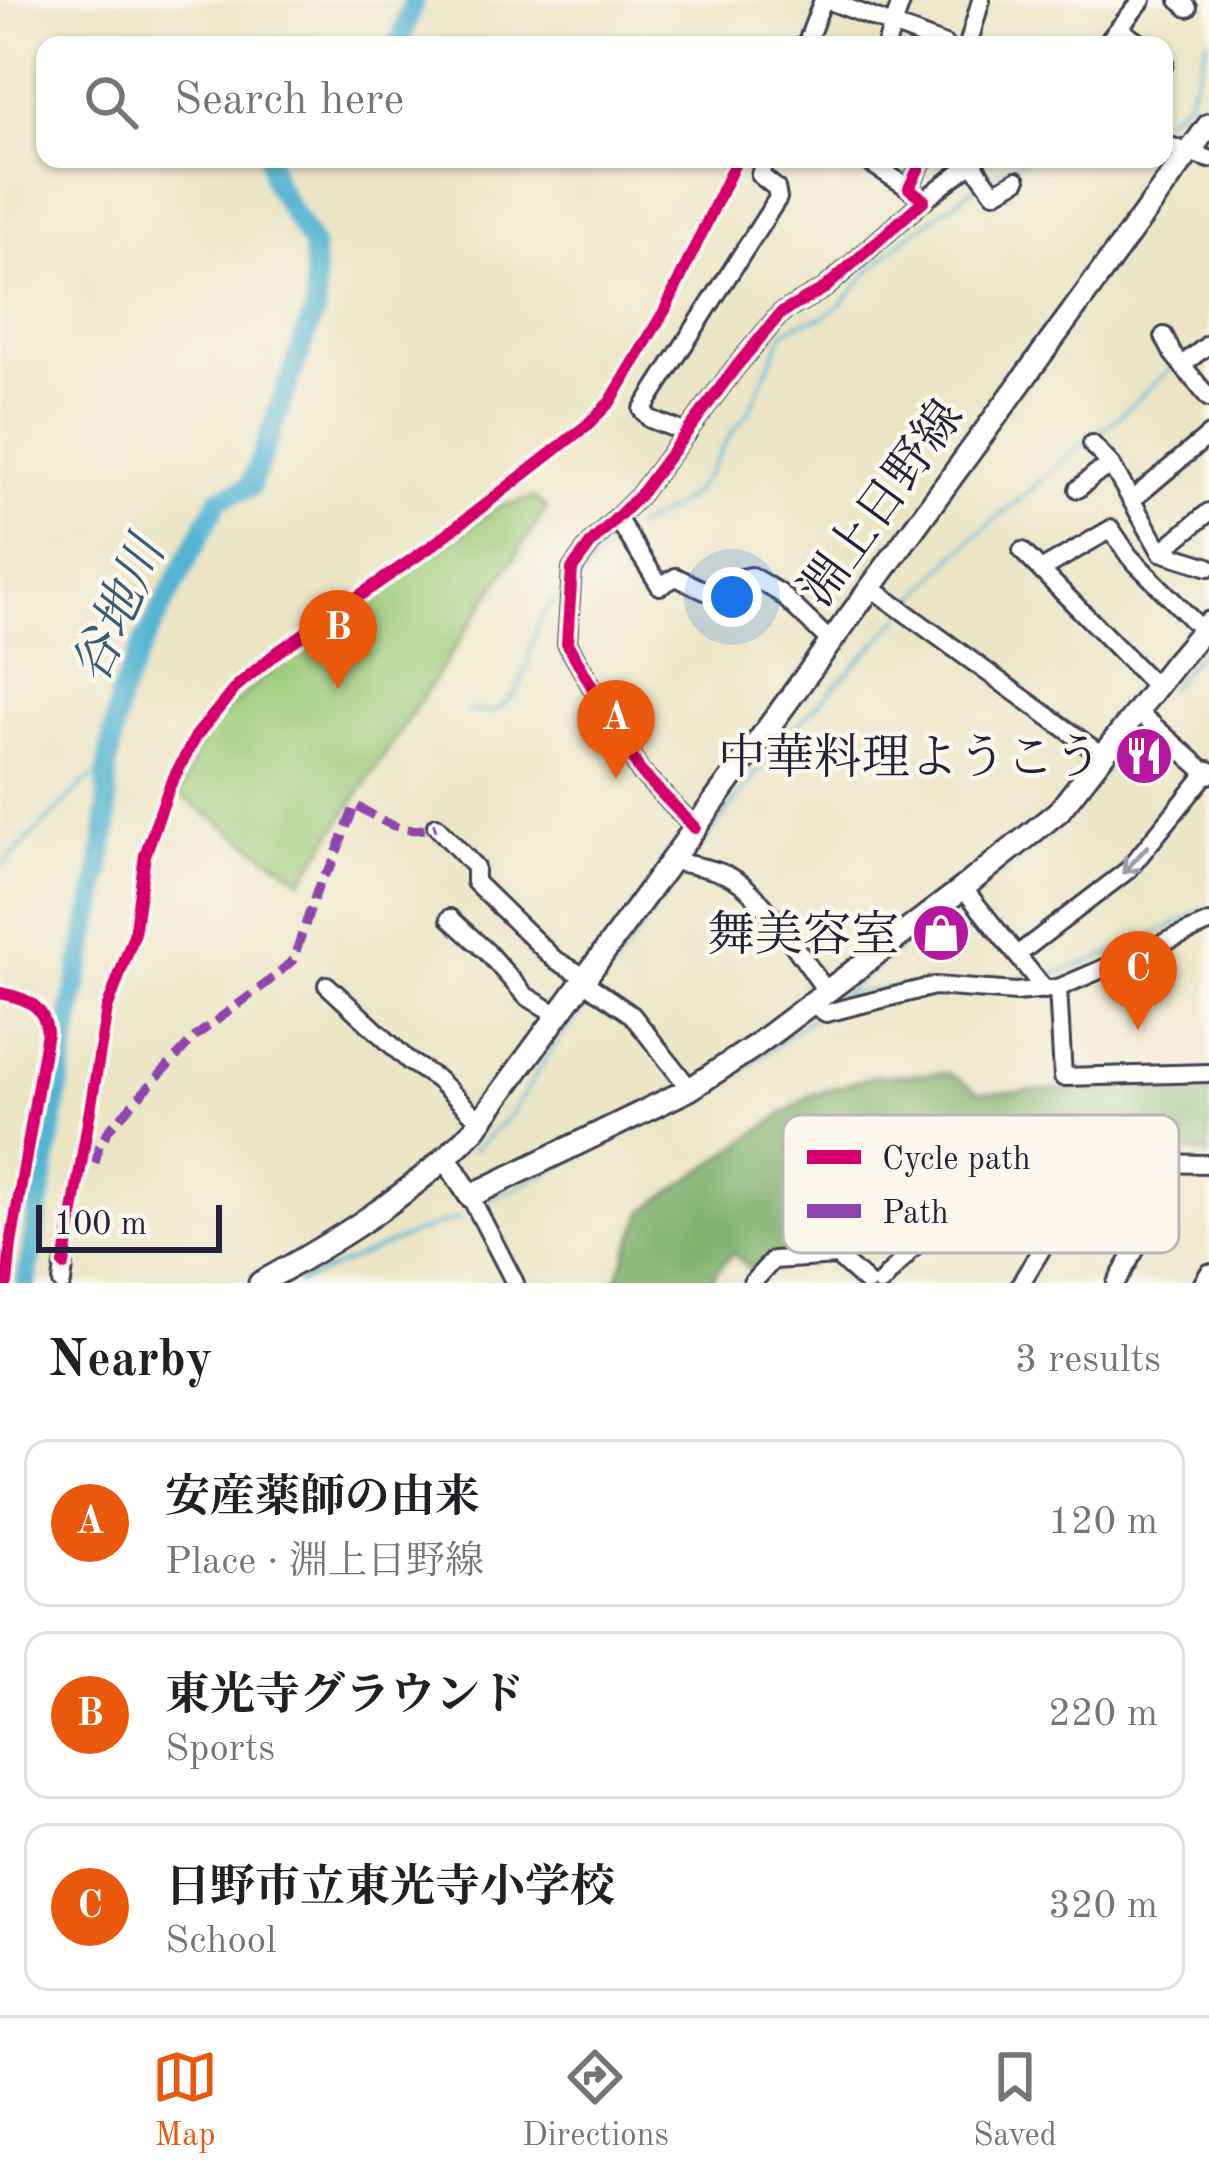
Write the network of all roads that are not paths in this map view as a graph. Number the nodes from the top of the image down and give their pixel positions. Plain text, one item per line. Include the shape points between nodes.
1 (825, 0) edge
2 (902, 0) edge
3 (981, 0) edge
4 (1142, 0) edge
5 (892, 26) junction
6 (1119, 29) junction
7 (810, 36) edge
8 (889, 36) edge
9 (920, 36) edge
10 (971, 36) edge
11 (1113, 36) edge
12 (1129, 36) edge
13 (1209, 125) edge
14 (1199, 156) edge
15 (763, 168) edge
16 (878, 168) edge
17 (921, 168) edge
18 (980, 170) edge
19 (1017, 180) dead end
20 (917, 194) junction
21 (1164, 336) dead end
22 (1209, 344) edge
23 (1182, 365) junction
24 (1209, 398) edge
25 (687, 433) junction
26 (1209, 435) edge
27 (1092, 445) dead end
28 (1112, 466) junction
29 (1078, 489) dead end
30 (1133, 499) junction
31 (1209, 512) edge
32 (624, 528) junction
33 (1022, 551) dead end
34 (1161, 552) junction
35 (1209, 567) edge
36 (1041, 569) junction
37 (870, 587) junction
38 (1206, 627) edge
39 (830, 641) junction
40 (1156, 687) junction
41 (1137, 711) junction
42 (1103, 756) junction
43 (1208, 773) edge
44 (436, 826) dead end
45 (695, 828) junction
46 (671, 860) junction
47 (963, 888) junction
48 (450, 918) dead end
49 (1209, 923) edge
50 (1018, 956) junction
51 (584, 979) junction
52 (327, 985) dead end
53 (1052, 989) junction
54 (819, 998) junction
55 (558, 1015) junction
56 (1209, 1072) edge
57 (690, 1089) junction
58 (479, 1121) junction
59 (446, 1158) junction
60 (1179, 1163) edge
61 (1209, 1164) edge
62 (470, 1196) junction
63 (908, 1253) edge
64 (1042, 1253) edge
65 (1133, 1253) edge
66 (1209, 1273) edge
67 (275, 1280) edge
68 (1026, 1281) edge
69 (515, 1283) edge
70 (752, 1283) edge
71 (867, 1283) edge
72 (881, 1283) edge
73 (1115, 1283) edge
74 (1203, 1283) edge

1 - 5 street
1 - 7 street
2 - 5 street
3 - 10 street
4 - 6 street
5 - 8 street
5 - 9 street
6 - 11 street
6 - 12 street
13 - 14 main road, 淵上日野線
14 - 37 main road, 淵上日野線
15 - 25 street via 778,198 642,410
16 - 20 street
17 - 20 street
18 - 19 street via 994,193
18 - 20 street
20 - 25 street via 825,288 781,313
21 - 23 street
22 - 23 street
23 - 24 street
25 - 32 street
26 - 30 street
27 - 28 street
28 - 29 street
28 - 30 street
30 - 34 street
31 - 34 street
32 - 39 street via 660,586 676,577 705,591 751,576
32 - 45 street via 592,542 572,569 567,643 640,771
33 - 36 street
34 - 35 street
36 - 38 street via 1112,529 1129,556
36 - 40 street
37 - 39 main road, 淵上日野線
37 - 42 street
38 - 40 main road
39 - 45 main road, 淵上日野線
40 - 41 main road
41 - 42 main road
41 - 43 street
42 - 47 main road via 1059,811
43 -> 50 street via 1128,870
44 - 51 street via 475,867 475,881
45 - 46 main road, 淵上日野線
46 - 51 main road, 淵上日野線
46 - 54 street via 737,880 754,895
47 - 50 street
47 - 54 main road
48 - 55 street via 526,996
49 - 53 street
50 - 53 street
51 - 55 main road, 淵上日野線
51 - 57 street via 632,1015
52 - 58 street
53 - 54 street via 934,986 826,1013
53 - 56 street via 1063,1077
54 - 57 main road
55 - 58 main road, 淵上日野線
57 - 62 main road
58 - 59 main road, 淵上日野線
59 - 62 main road
59 - 67 main road, 淵上日野線
60 - 61 street
62 - 69 street
63 - 72 street
64 - 68 street
65 - 73 street
66 - 74 street
70 - 71 street via 773,1260 837,1256

